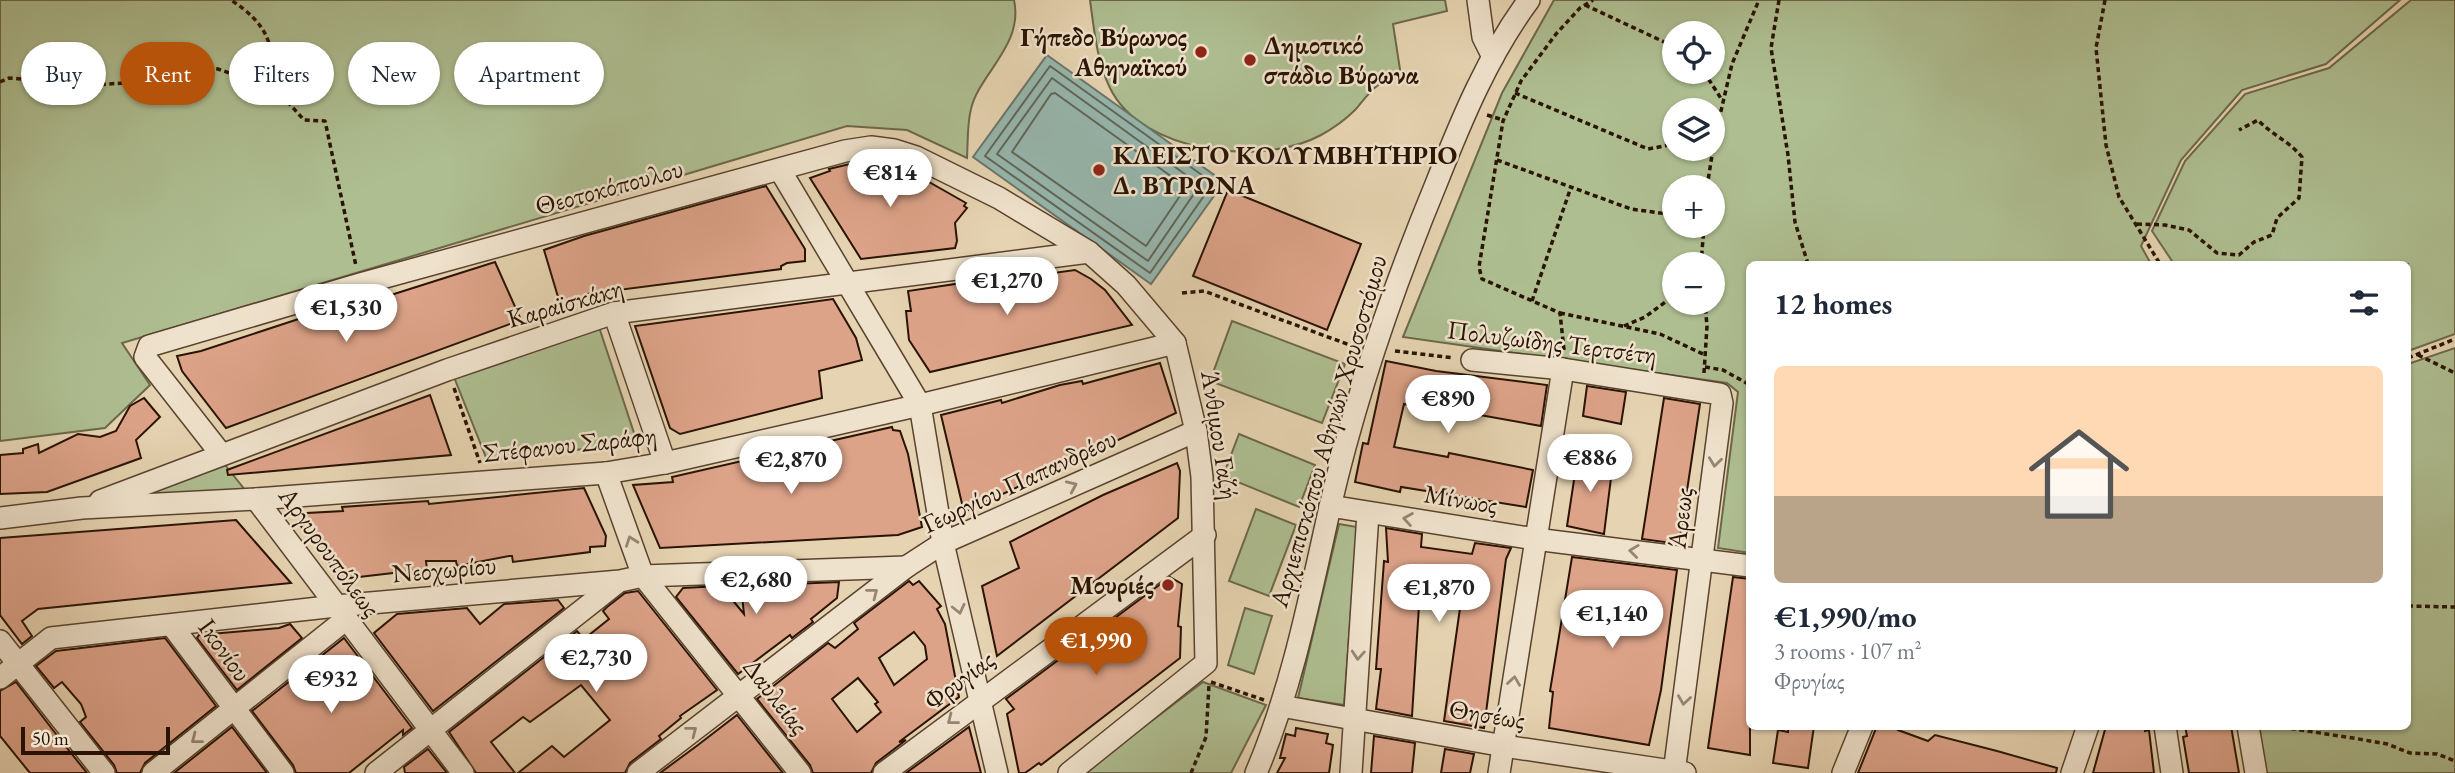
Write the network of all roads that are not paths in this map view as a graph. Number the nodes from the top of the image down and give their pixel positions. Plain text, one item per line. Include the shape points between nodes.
1 (1478, 0) edge
2 (1529, 0) edge
3 (1493, 57) junction
4 (780, 170) junction
5 (1089, 252) junction
6 (850, 284) junction
7 (614, 313) junction
8 (1175, 343) junction
9 (1472, 360) road end
10 (1563, 369) junction
11 (1720, 394) joint
12 (920, 405) junction
13 (1196, 431) junction
14 (221, 454) junction
15 (665, 463) junction
16 (606, 473) junction
17 (256, 499) junction
18 (1330, 506) junction
19 (82, 508) junction
20 (1368, 513) junction
21 (0, 518) edge
22 (1205, 535) junction
23 (1535, 538) junction
24 (943, 543) junction
25 (1703, 560) junction
26 (1746, 565) edge
27 (906, 566) junction
28 (643, 576) junction
29 (620, 581) junction
30 (341, 613) junction
31 (173, 627) junction
32 (0, 641) edge
33 (18, 663) junction
34 (0, 678) edge
35 (740, 695) junction
36 (980, 699) junction
37 (1281, 706) junction
38 (233, 709) junction
39 (1354, 720) junction
40 (430, 730) junction
41 (1860, 730) edge
42 (2087, 730) edge
43 (2166, 730) edge
44 (2249, 730) edge
45 (1504, 746) junction
46 (397, 765) edge
47 (1677, 772) edge
48 (104, 773) edge
49 (153, 773) edge
50 (283, 773) edge
51 (376, 773) edge
52 (463, 773) edge
53 (638, 773) edge
54 (800, 773) edge
55 (884, 773) edge
56 (997, 773) edge
57 (1069, 773) edge
58 (1256, 773) edge
59 (1351, 773) edge
60 (1499, 773) edge
61 (1843, 773) edge
62 (2072, 773) edge
63 (2172, 773) edge
64 (2256, 773) edge

1 - 3 street via 1483,37
2 - 3 street, Αρχιεπισκόπου Αθηνών Χρυσοστόμου
3 - 18 street, Αρχιεπισκόπου Αθηνών Χρυσοστόμου via 1416,231
4 - 5 street, Θεοτοκόπουλου via 845,151 894,150 999,198
4 - 6 street
4 - 14 street, Θεοτοκόπουλου via 149,346 145,357
5 - 6 street, Καραϊσκάκη
5 - 8 street, Άνθιμου Γαζή via 1126,285
6 - 7 street, Καραϊσκάκη
6 - 12 street
7 - 14 street, Καραϊσκάκη
7 - 15 street
8 - 12 street, Στέφανου Σαράφη
8 - 13 street, Άνθιμου Γαζή
9 - 10 street, Πολυζωίδης Τερτσέτη
10 - 11 street, Πολυζωίδης Τερτσέτη
10 - 23 street
11 -> 25 street, Άρεως
12 - 15 street, Στέφανου Σαράφη
12 - 24 street
13 - 22 street, Άνθιμου Γαζή
24 -> 13 street, Γεωργίου Παπανδρέου
14 - 19 street, Καραϊσκάκη
15 - 16 street, Στέφανου Σαράφη
16 - 17 street, Στέφανου Σαράφη
28 -> 16 street, Δαυλείας
17 - 19 street, Στέφανου Σαράφη
17 - 30 street, Αργυρουπόλεως
18 - 20 street, Μίνωος
18 - 37 street, Αρχιεπισκόπου Αθηνών Χρυσοστόμου
19 - 21 street, Στέφανου Σαράφη
23 -> 20 street, Μίνωος
20 -> 39 street
22 - 36 street, Φρυγίας
22 - 57 street, Άνθιμου Γαζή via 1208,672
25 -> 23 street, Μίνωος
45 -> 23 street
24 - 27 street, Γεωργίου Παπανδρέου
24 -> 36 street
25 - 26 street, Μίνωος
25 -> 47 street, Άρεως
27 - 28 street, Νεοχωρίου
35 -> 27 street, Γεωργίου Παπανδρέου
28 - 29 street, Νεοχωρίου
28 - 35 street, Δαυλείας
29 - 30 street, Νεοχωρίου
29 - 40 street
30 - 31 street, Νεοχωρίου
30 - 38 street
30 - 40 street, Αργυρουπόλεως
31 - 33 street, Νεοχωρίου via 51,638
31 - 38 street, Ικονίου
32 - 33 street
33 - 34 street, Νεοχωρίου
33 - 48 street
53 -> 35 street, Γεωργίου Παπανδρέου
35 - 54 street, Δαυλείας
36 -> 55 street, Φρυγίας
36 - 56 street
37 - 39 street, Θησέως
37 - 58 street, Αρχιεπισκόπου Αθηνών Χρυσοστόμου
38 -> 49 street
38 - 50 street, Ικονίου
39 - 45 street, Θησέως
39 - 59 street
40 - 46 street
40 - 52 street, Αργυρουπόλεως
41 - 61 street
42 - 62 street
43 - 63 street
44 - 64 street
45 - 47 street, Θησέως
45 - 60 street
46 - 51 street

